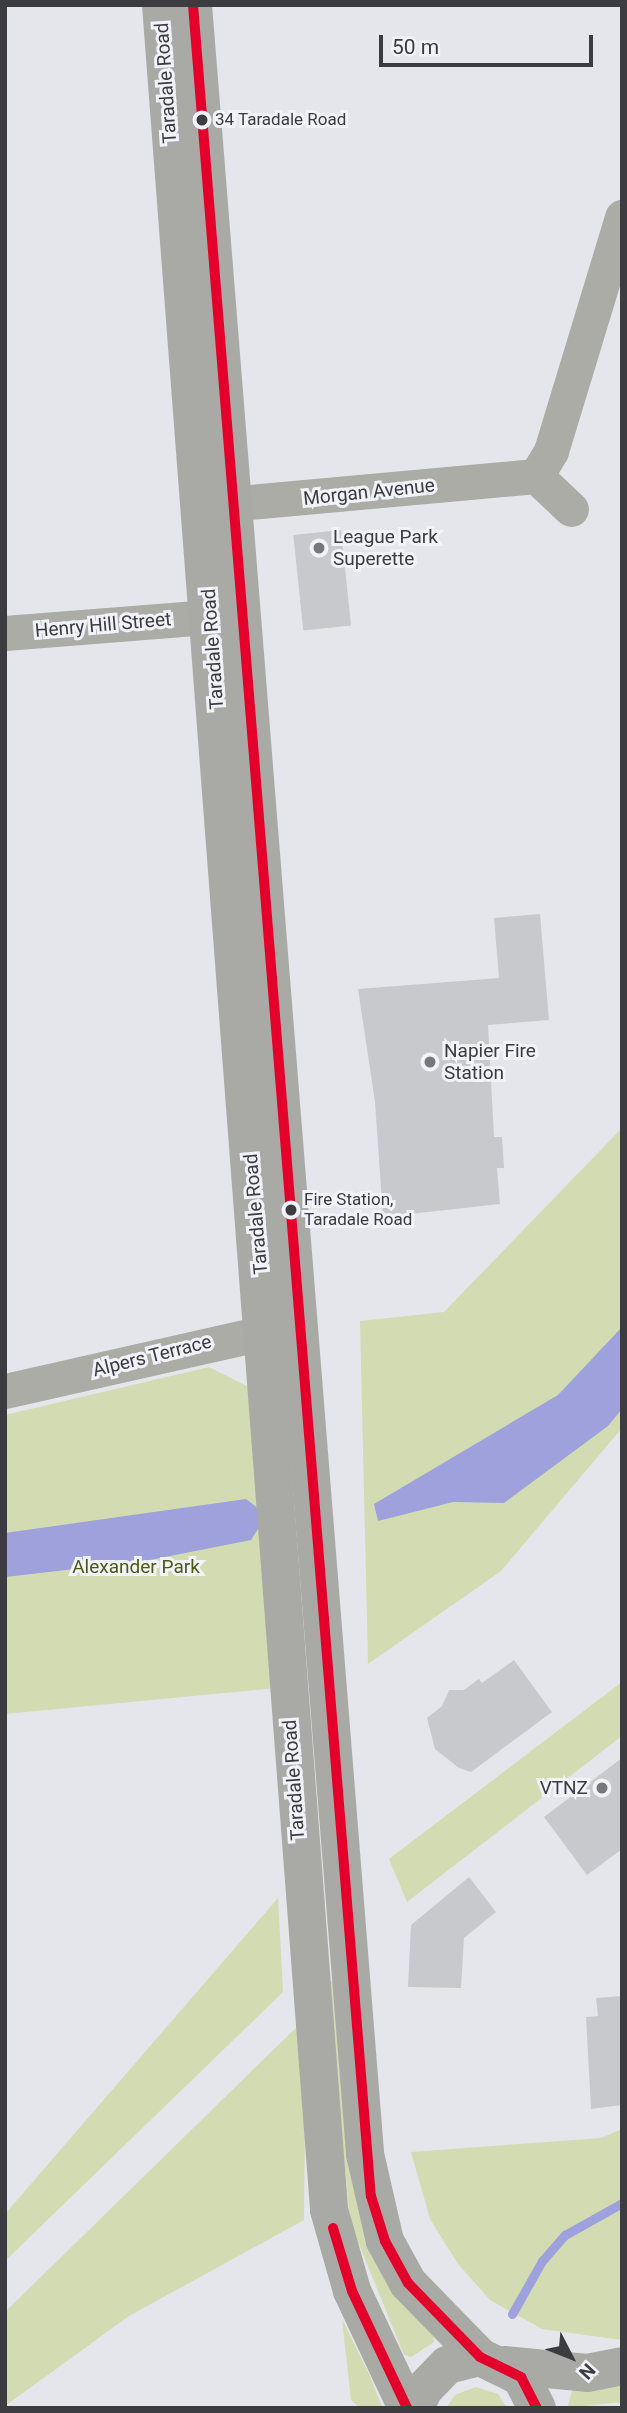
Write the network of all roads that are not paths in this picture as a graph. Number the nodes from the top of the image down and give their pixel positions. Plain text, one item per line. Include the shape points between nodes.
1 (161, 5) edge
2 (193, 5) edge
3 (622, 217) edge
4 (536, 476) junction
5 (217, 506) junction
6 (571, 509) dead end
7 (226, 615) junction
8 (5, 633) edge
9 (283, 1327) junction
10 (5, 1391) edge
11 (492, 2361) junction
12 (622, 2366) edge
13 (407, 2408) edge
14 (415, 2408) edge
15 (537, 2408) edge

1 - 5 highway, Taradale Road
2 - 5 highway, Taradale Road
3 - 4 street via 551,451
4 - 5 street, Morgan Avenue
4 - 6 street
5 - 7 highway, Taradale Road
7 - 8 street, Henry Hill Street
7 - 9 highway, Taradale Road
9 - 10 street, Alpers Terrace
9 - 11 highway, Taradale Road via 371,2196 386,2241 408,2283
9 - 13 highway, Taradale Road via 285,1657 329,2210 352,2291
11 - 12 highway via 587,2373
11 - 14 highway via 455,2362 436,2374
11 - 15 highway, Taradale Road via 521,2377

